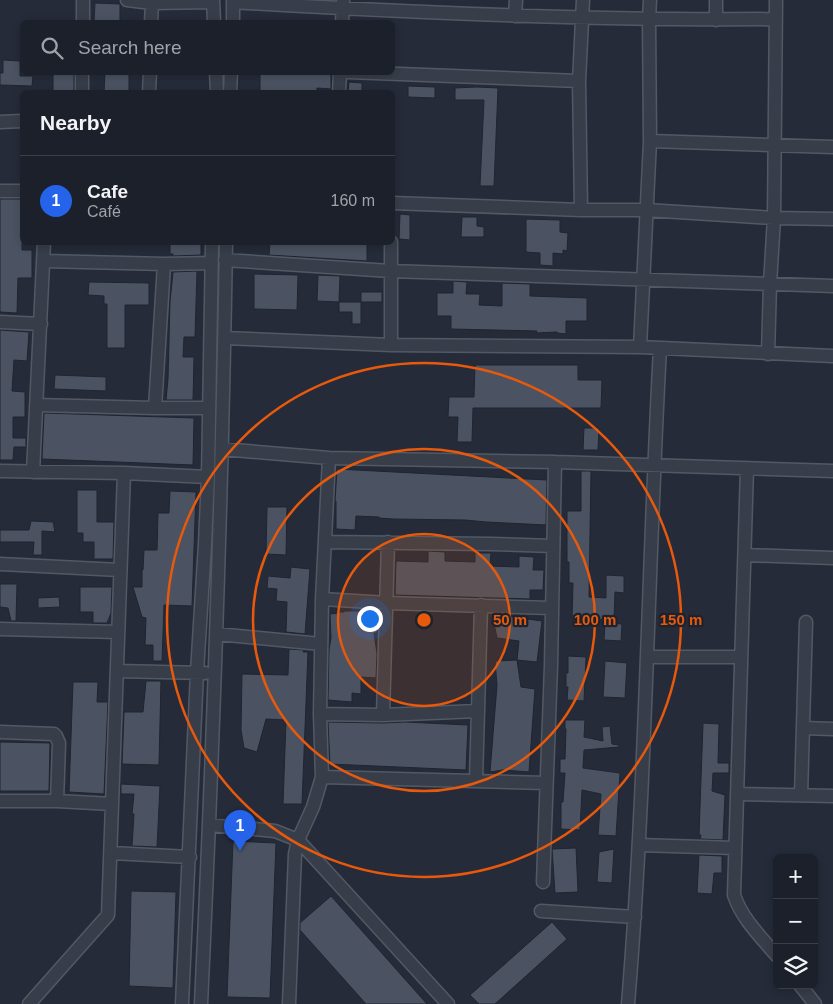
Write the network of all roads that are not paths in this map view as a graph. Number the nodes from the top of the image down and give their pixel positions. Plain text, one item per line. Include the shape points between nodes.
1 (83, 0) edge
2 (127, 0) edge
3 (516, 0) edge
4 (583, 0) edge
5 (650, 0) edge
6 (716, 0) edge
7 (776, 0) edge
8 (213, 1) edge
9 (233, 1) edge
10 (152, 3) junction
11 (342, 4) edge
12 (515, 16) junction
13 (582, 17) junction
14 (776, 19) junction
15 (83, 20) edge
16 (151, 20) edge
17 (214, 20) edge
18 (233, 20) edge
19 (342, 20) edge
20 (649, 20) junction
21 (716, 20) junction
22 (395, 74) edge
23 (82, 75) edge
24 (150, 75) edge
25 (216, 75) edge
26 (231, 75) edge
27 (340, 75) edge
28 (579, 81) junction
29 (82, 90) edge
30 (149, 90) edge
31 (217, 90) edge
32 (230, 90) edge
33 (339, 90) edge
34 (20, 121) edge
35 (0, 122) edge
36 (650, 141) junction
37 (776, 145) junction
38 (833, 147) edge
39 (0, 191) edge
40 (20, 191) edge
41 (395, 203) edge
42 (581, 210) junction
43 (646, 210) junction
44 (774, 218) junction
45 (833, 219) edge
46 (44, 245) edge
47 (212, 245) edge
48 (226, 245) edge
49 (391, 245) edge
50 (44, 260) junction
51 (226, 260) junction
52 (212, 263) junction
53 (164, 264) junction
54 (390, 271) junction
55 (642, 279) junction
56 (770, 284) junction
57 (833, 286) edge
58 (0, 322) edge
59 (41, 324) junction
60 (224, 338) junction
61 (391, 345) junction
62 (640, 348) junction
63 (660, 348) junction
64 (768, 354) junction
65 (833, 356) edge
66 (36, 405) junction
67 (155, 408) junction
68 (209, 408) junction
69 (222, 448) junction
70 (329, 458) junction
71 (555, 462) junction
72 (654, 466) junction
73 (747, 468) junction
74 (0, 471) edge
75 (833, 471) edge
76 (33, 472) junction
77 (124, 473) junction
78 (208, 478) junction
79 (325, 542) junction
80 (388, 542) junction
81 (553, 546) junction
82 (744, 555) junction
83 (833, 558) edge
84 (0, 564) edge
85 (120, 570) junction
86 (322, 599) junction
87 (387, 602) junction
88 (481, 605) junction
89 (552, 608) junction
90 (806, 622) dead end
91 (0, 629) edge
92 (118, 632) junction
93 (216, 634) junction
94 (321, 644) junction
95 (741, 656) junction
96 (647, 657) junction
97 (117, 671) junction
98 (197, 672) junction
99 (216, 673) junction
100 (478, 711) junction
101 (320, 714) junction
102 (383, 715) junction
103 (803, 728) junction
104 (833, 729) edge
105 (0, 732) edge
106 (322, 777) junction
107 (476, 780) junction
108 (546, 783) junction
109 (736, 794) junction
110 (801, 795) junction
111 (833, 796) edge
112 (0, 801) edge
113 (57, 801) junction
114 (112, 804) junction
115 (210, 825) junction
116 (298, 840) junction
117 (639, 845) junction
118 (736, 848) junction
119 (111, 853) junction
120 (190, 857) junction
121 (543, 882) dead end
122 (541, 911) dead end
123 (635, 917) junction
124 (773, 951) edge
125 (803, 989) edge
126 (183, 1001) edge
127 (201, 1001) edge
128 (29, 1004) edge
129 (289, 1004) edge
130 (448, 1004) edge
131 (628, 1004) edge
132 (815, 1004) edge

1 - 15 street
2 - 10 street
3 - 12 street
4 - 13 street
5 - 20 street
6 - 21 street
7 - 14 street
8 - 10 street
8 - 17 street
9 - 11 street
9 - 18 street
10 - 16 street
11 - 12 street
11 - 19 street
12 - 13 street
13 - 20 street
13 - 28 street
14 - 21 street
14 - 37 street
20 - 21 street
20 - 36 street
22 - 28 street
23 - 29 street
24 - 30 street
25 - 31 street
26 - 32 street
27 - 33 street
28 - 42 street
34 - 35 street
36 - 37 street
36 - 43 street
37 - 38 street
37 - 44 street
39 - 40 street
41 - 42 street
42 - 43 street
43 - 44 street
43 - 55 street
44 - 45 street
44 - 56 street
46 - 50 street
47 - 52 street
48 - 51 street
49 - 54 street
50 - 53 street
50 - 59 street
51 - 54 street
51 - 60 street
52 - 53 street
52 - 68 street
53 - 67 street
54 - 55 street
54 - 61 street
55 - 56 street
55 - 62 street
56 - 57 street
56 - 64 street
58 - 59 street
59 - 66 street
60 - 61 street
60 - 69 street
61 - 62 street
62 - 63 street
63 - 64 street
63 - 72 street
64 - 65 street
66 - 67 street
66 - 76 street
67 - 68 street
68 - 78 street
69 - 70 street
69 - 93 street
70 - 71 street
70 - 79 street
71 - 72 street
71 - 81 street
72 - 73 street
72 - 96 street
73 - 75 street
73 - 82 street
74 - 76 street
76 - 77 street
77 - 78 street
77 - 85 street
78 - 98 street
79 - 80 street
79 - 86 street
80 - 81 street
80 - 87 street
81 - 89 street
82 - 83 street
82 - 95 street
84 - 85 street
85 - 92 street
86 - 87 street
86 - 94 street
87 - 88 street
87 - 102 street
88 - 89 street
88 - 100 street
89 - 108 street
90 - 103 street
91 - 92 street
92 - 97 street
93 - 94 street
93 - 99 street
94 - 101 street
95 - 96 street
95 - 109 street
96 - 117 street
97 - 98 street
97 - 114 street
98 - 99 street
98 - 120 street
99 - 115 street
100 - 102 street
100 - 107 street
101 - 102 street
101 - 106 street
103 - 104 street
103 - 110 street
105 - 113 street via 56,736 59,743
106 - 107 street
106 - 116 street via 314,807
107 - 108 street
108 - 121 street
109 - 110 street
109 - 118 street
110 - 111 street
112 - 113 street
113 - 114 street
114 - 119 street
115 - 116 street via 275,831
115 - 127 street
116 - 129 street
116 - 130 street
117 - 118 street
117 - 123 street
118 - 124 street via 734,895 745,917
119 - 120 street
119 - 128 street via 108,915
120 - 126 street
122 - 123 street
123 - 131 street
125 - 132 street
126 - 127 street

